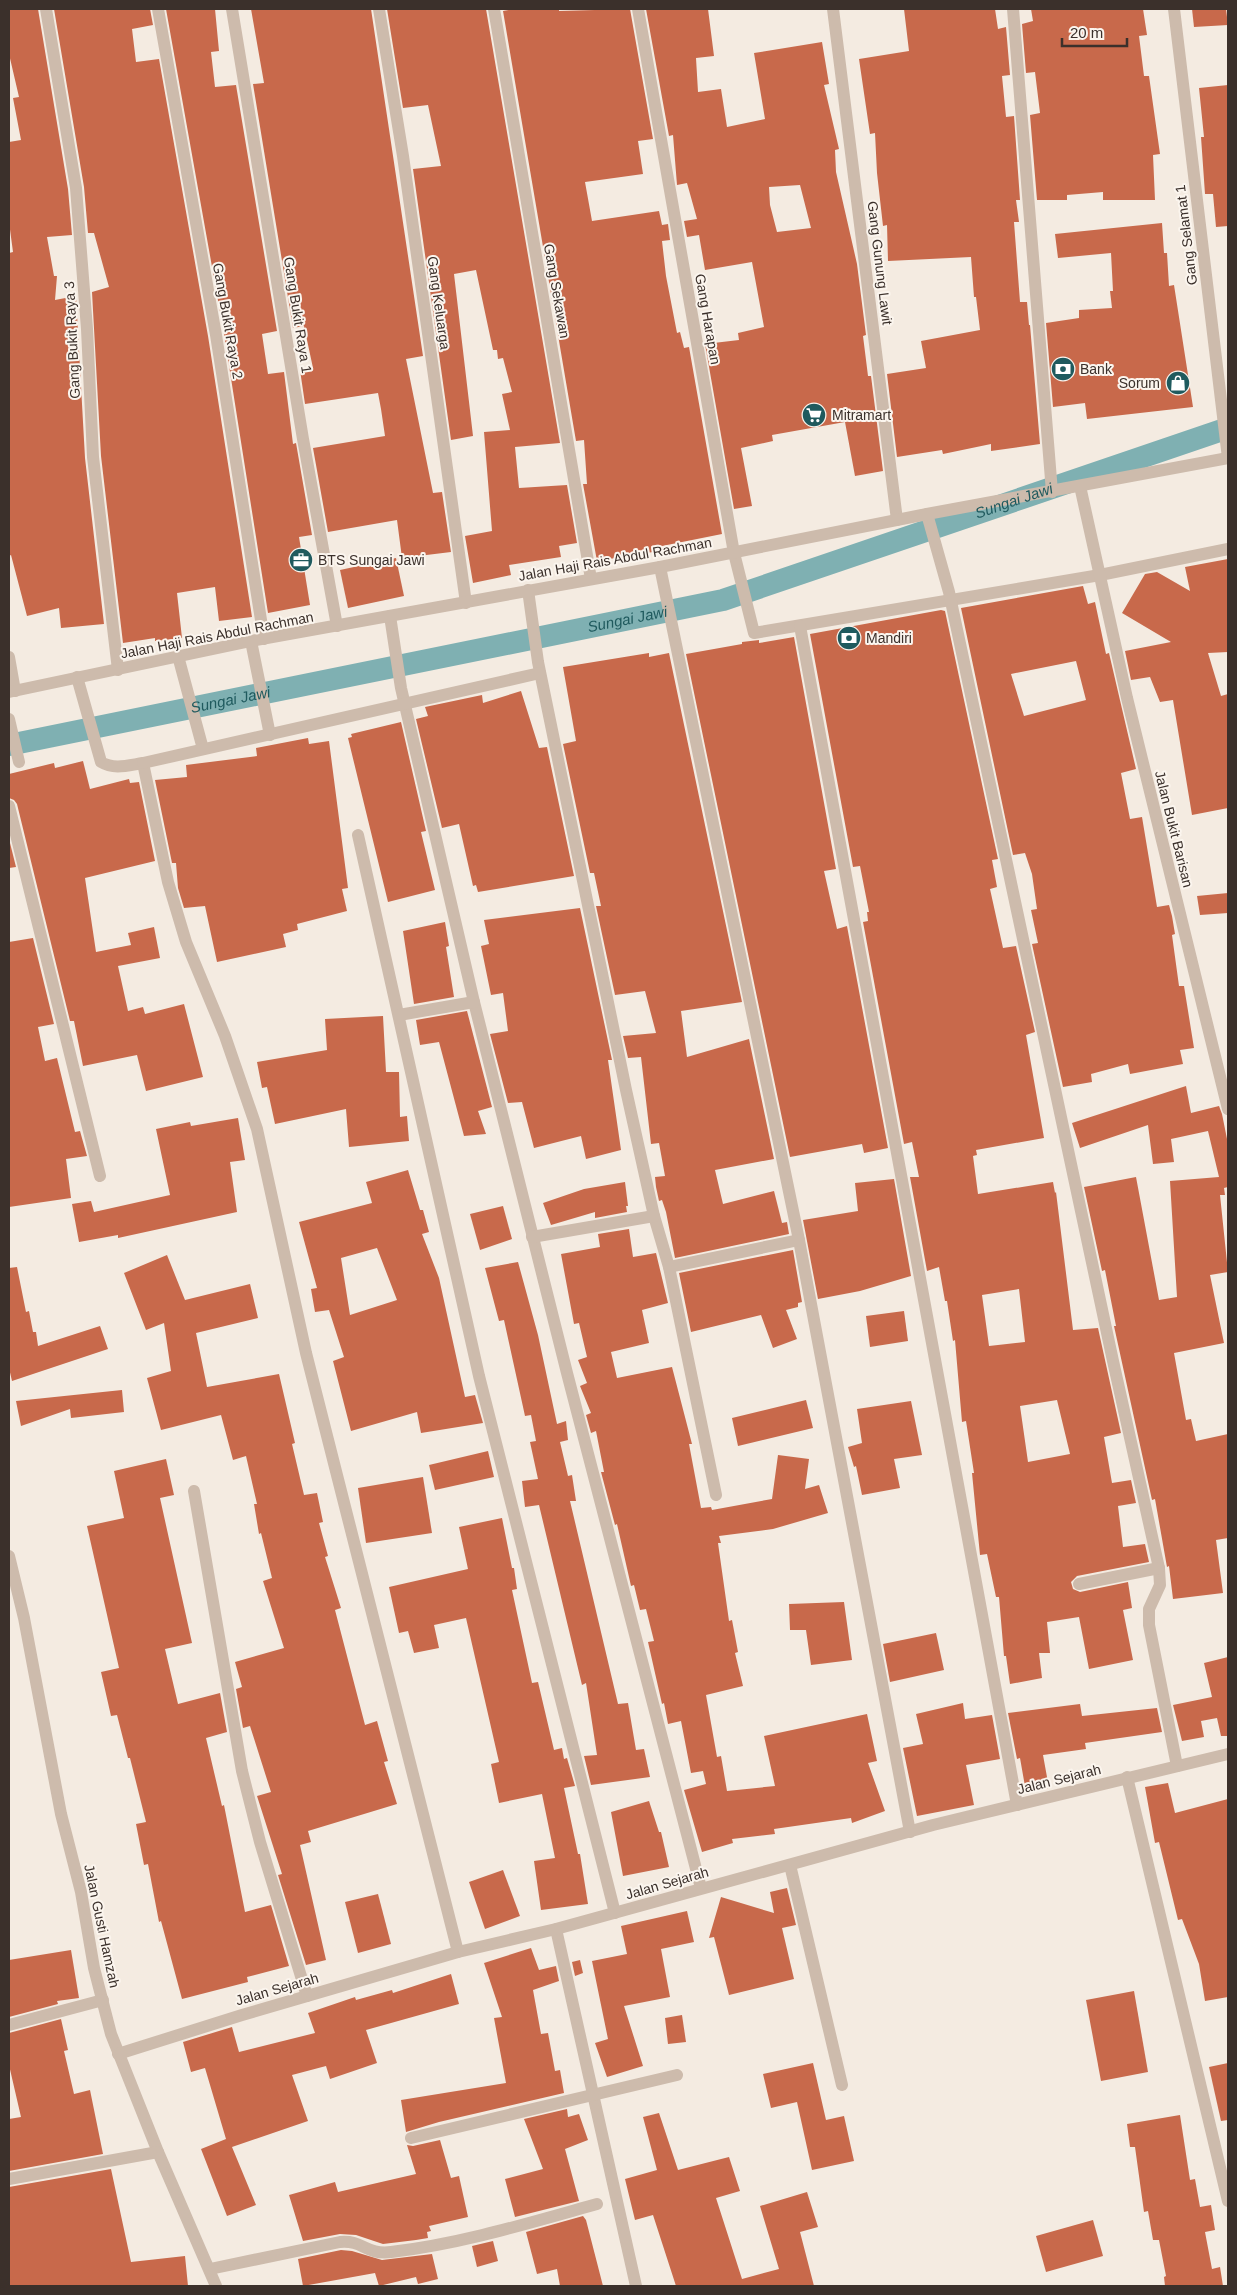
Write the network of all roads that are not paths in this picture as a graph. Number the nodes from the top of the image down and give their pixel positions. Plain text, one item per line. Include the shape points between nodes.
1 (46, 9) edge
2 (158, 9) edge
3 (232, 9) edge
4 (379, 9) edge
5 (494, 9) edge
6 (638, 9) edge
7 (832, 9) edge
8 (1012, 9) edge
9 (1174, 9) edge
10 (1227, 458) edge
11 (1080, 486) junction
12 (1052, 492) junction
13 (927, 514) junction
14 (898, 520) junction
15 (1228, 550) edge
16 (734, 553) junction
17 (660, 568) junction
18 (1100, 575) junction
19 (591, 579) junction
20 (528, 590) junction
21 (950, 596) junction
22 (466, 603) junction
23 (390, 616) junction
24 (337, 626) junction
25 (800, 626) junction
26 (257, 640) junction
27 (9, 656) edge
28 (178, 656) junction
29 (539, 667) junction
30 (118, 670) junction
31 (77, 677) junction
32 (12, 692) edge
33 (405, 704) junction
34 (9, 719) edge
35 (270, 734) junction
36 (203, 749) junction
37 (18, 759) dead end
38 (143, 763) junction
39 (9, 806) edge
40 (358, 835) dead end
41 (474, 1002) junction
42 (399, 1015) junction
43 (1228, 1109) edge
44 (100, 1176) dead end
45 (654, 1216) junction
46 (532, 1237) junction
47 (799, 1240) junction
48 (669, 1267) junction
49 (194, 1492) dead end
50 (716, 1496) dead end
51 (9, 1556) edge
52 (1159, 1568) junction
53 (1079, 1584) dead end
54 (1228, 1754) edge
55 (1177, 1766) junction
56 (1128, 1777) junction
57 (1017, 1804) junction
58 (910, 1832) junction
59 (790, 1864) junction
60 (701, 1888) junction
61 (615, 1913) junction
62 (556, 1929) junction
63 (458, 1952) junction
64 (307, 1996) junction
65 (103, 2000) junction
66 (9, 2025) edge
67 (118, 2054) junction
68 (677, 2075) dead end
69 (842, 2085) dead end
70 (594, 2096) junction
71 (411, 2138) dead end
72 (158, 2152) junction
73 (9, 2179) edge
74 (1228, 2201) edge
75 (596, 2204) dead end
76 (210, 2269) junction
77 (216, 2286) edge
78 (636, 2286) edge

1 - 30 street, Gang Bukit Raya 3 via 76,188 93,456
2 - 26 street, Gang Bukit Raya 2 via 216,335
3 - 24 street, Gang Bukit Raya 1
4 - 22 street, Gang Keluarga
5 - 19 street, Gang Sekawan
6 - 16 street, Gang Harapan
7 - 14 street, Gang Gunung Lawit
8 - 12 street
9 - 10 street, Gang Selamat 1
10 - 11 street, Jalan Haji Rais Abdul Rachman
11 - 12 street, Jalan Haji Rais Abdul Rachman
11 - 18 street, Jalan Bukit Barisan
12 - 13 street, Jalan Haji Rais Abdul Rachman
13 - 14 street, Jalan Haji Rais Abdul Rachman
13 - 21 street
14 - 16 street, Jalan Haji Rais Abdul Rachman
15 - 18 street
16 - 17 street, Jalan Haji Rais Abdul Rachman
16 - 25 street, Gang Harapan via 753,628
17 - 19 street, Jalan Haji Rais Abdul Rachman
17 - 47 street
18 - 21 street
18 - 43 street, Jalan Bukit Barisan via 1131,717
19 - 20 street, Jalan Haji Rais Abdul Rachman
20 - 22 street, Jalan Haji Rais Abdul Rachman
20 - 29 street
21 - 25 street
21 - 52 street
22 - 23 street, Jalan Haji Rais Abdul Rachman
23 - 24 street, Jalan Haji Rais Abdul Rachman
23 - 33 street
24 - 26 street, Jalan Haji Rais Abdul Rachman
25 - 57 street
26 - 28 street, Jalan Haji Rais Abdul Rachman
26 - 35 street, Gang Bukit Raya 2 via 258,670
27 - 32 street
28 - 30 street, Jalan Haji Rais Abdul Rachman
28 - 36 street
29 - 33 street
29 - 45 street
30 - 31 street, Jalan Haji Rais Abdul Rachman
31 - 32 street, Jalan Haji Rais Abdul Rachman
31 - 38 street via 101,762 119,767
33 - 35 street
33 - 41 street
34 - 37 street
35 - 36 street
36 - 38 street
38 - 63 street via 168,882 186,942 225,1036 257,1128 306,1353
39 - 44 street
40 - 42 street
41 - 42 street
41 - 46 street
42 - 61 street via 479,1376
45 - 46 street
45 - 48 street
46 - 60 street
47 - 48 street
47 - 58 street
48 - 50 street
49 - 64 street via 242,1771
51 - 65 street, Jalan Gusti Hamzah via 61,1814
52 - 53 street
52 - 55 street via 1160,1585 1149,1609 1149,1624
54 - 55 street, Jalan Sejarah
55 - 56 street, Jalan Sejarah
56 - 57 street, Jalan Sejarah
56 - 74 street
57 - 58 street, Jalan Sejarah
58 - 59 street, Jalan Sejarah
59 - 60 street, Jalan Sejarah
59 - 69 street
60 - 61 street, Jalan Sejarah
61 - 62 street, Jalan Sejarah
62 - 63 street, Jalan Sejarah
62 - 70 street
63 - 64 street, Jalan Sejarah
64 - 67 street, Jalan Sejarah
65 - 66 street
65 - 67 street, Jalan Gusti Hamzah
67 - 72 street, Jalan Gusti Hamzah
68 - 70 street
70 - 71 street
70 - 78 street
72 - 73 street
72 - 76 street, Jalan Gusti Hamzah
75 - 76 street via 494,2232 391,2252 368,2251 359,2243 340,2242
76 - 77 street, Jalan Gusti Hamzah

